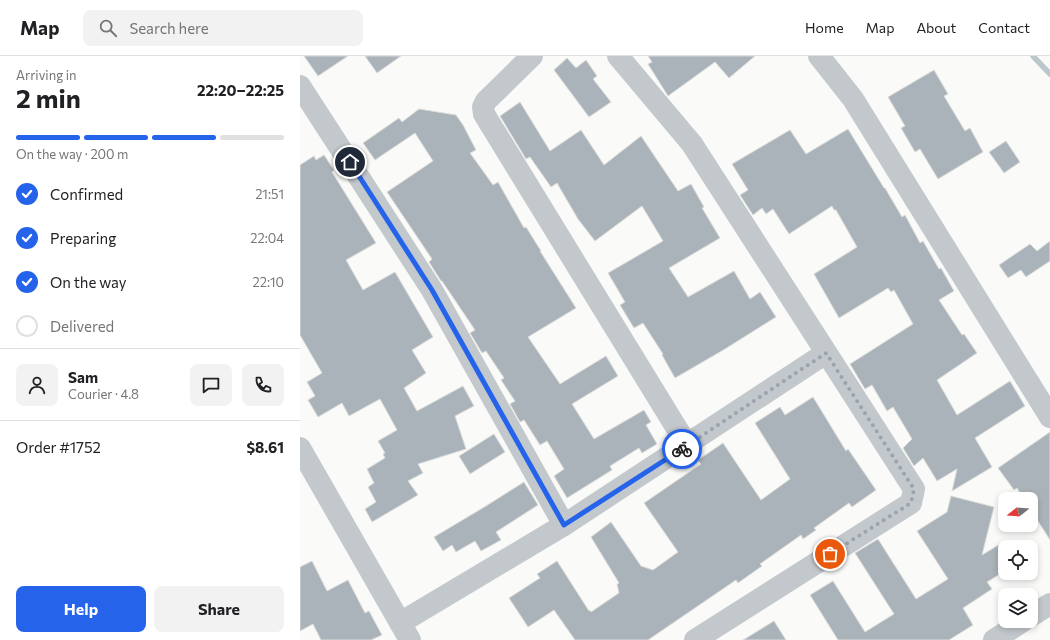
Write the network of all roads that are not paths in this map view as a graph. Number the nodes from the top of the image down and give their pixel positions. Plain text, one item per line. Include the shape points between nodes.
1 (532, 56) edge
2 (618, 56) edge
3 (819, 56) edge
4 (300, 86) edge
5 (826, 353) junction
6 (1050, 417) edge
7 (688, 445) junction
8 (300, 448) edge
9 (564, 525) junction
10 (1050, 604) edge
11 (1038, 612) edge
12 (1012, 628) edge
13 (405, 632) edge
14 (695, 640) edge
15 (994, 640) edge

1 - 7 street via 486,102 483,107 484,114
2 - 5 street via 692,144
3 - 6 street via 853,99
4 - 9 street via 432,290
5 - 7 street
5 - 14 street via 914,489 911,503
7 - 9 street
8 - 13 street
9 - 13 street
10 - 11 street
12 - 15 street

